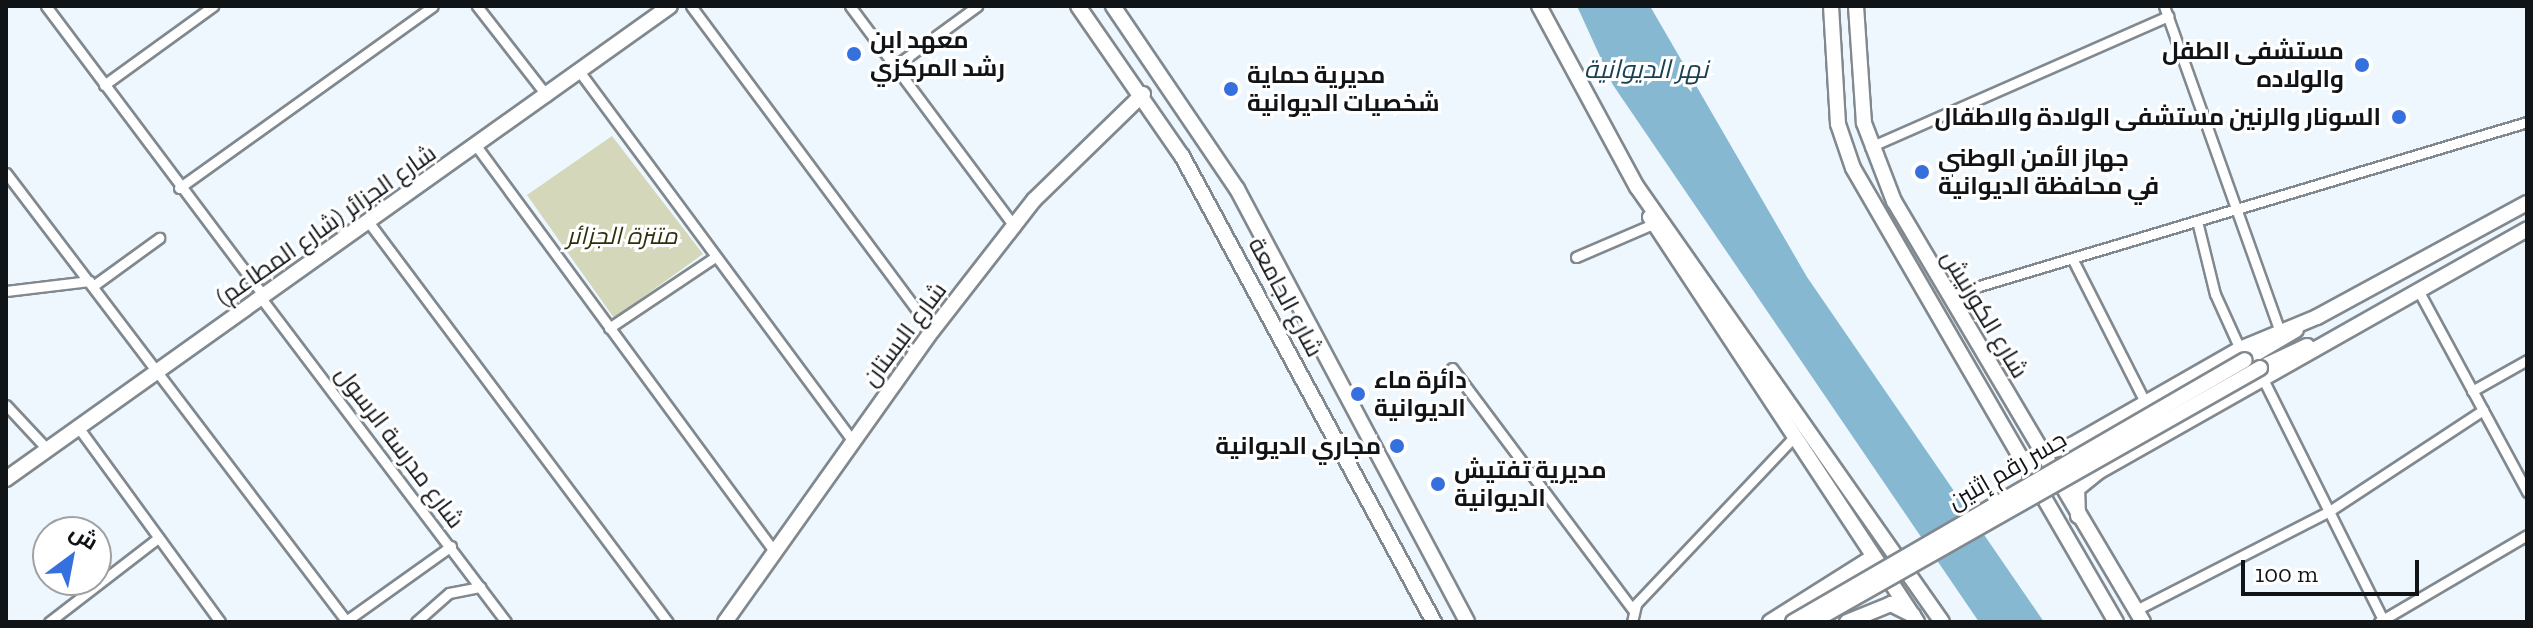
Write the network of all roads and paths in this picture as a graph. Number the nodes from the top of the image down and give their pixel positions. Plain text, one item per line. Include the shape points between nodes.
1 (46, 6) edge
2 (213, 6) edge
3 (433, 6) edge
4 (477, 6) edge
5 (670, 6) edge
6 (691, 6) edge
7 (850, 6) edge
8 (977, 6) edge
9 (1078, 6) edge
10 (1113, 6) edge
11 (1539, 6) edge
12 (1831, 6) edge
13 (1856, 6) edge
14 (2166, 11) edge
15 (1134, 35) junction
16 (1110, 49) junction
17 (895, 66) junction
18 (579, 71) junction
19 (104, 85) junction
20 (1143, 94) junction
21 (547, 96) junction
22 (2527, 122) edge
23 (1864, 123) junction
24 (1838, 124) junction
25 (1208, 142) junction
26 (477, 147) junction
27 (1870, 147) junction
28 (1182, 156) junction
29 (6, 173) edge
30 (1637, 187) junction
31 (179, 188) junction
32 (1894, 201) junction
33 (2527, 203) edge
34 (1871, 208) junction
35 (2235, 214) junction
36 (370, 224) junction
37 (1653, 224) junction
38 (2198, 225) junction
39 (1015, 227) junction
40 (2527, 229) edge
41 (159, 238) dead end
42 (715, 257) junction
43 (1576, 257) dead end
44 (2074, 262) junction
45 (91, 284) junction
46 (2418, 290) junction
47 (6, 291) edge
48 (1949, 295) junction
49 (262, 297) junction
50 (2317, 317) junction
51 (609, 328) junction
52 (2279, 329) junction
53 (932, 331) junction
54 (2243, 355) junction
55 (2527, 360) edge
56 (1452, 368) dead end
57 (156, 369) junction
58 (2262, 374) junction
59 (2472, 391) junction
60 (6, 405) edge
61 (2147, 406) junction
62 (2483, 410) junction
63 (78, 427) junction
64 (1793, 438) junction
65 (852, 440) junction
66 (47, 449) junction
67 (2043, 453) junction
68 (2527, 467) edge
69 (2517, 473) junction
70 (6, 479) edge
71 (2527, 492) edge
72 (2331, 510) junction
73 (2078, 516) junction
74 (2527, 535) edge
75 (158, 538) junction
76 (451, 546) junction
77 (1891, 547) junction
78 (774, 551) junction
79 (1873, 557) junction
80 (480, 587) junction
81 (1929, 601) junction
82 (1633, 610) junction
83 (2139, 616) edge
84 (1915, 619) edge
85 (346, 621) edge
86 (2382, 621) edge
87 (49, 622) edge
88 (220, 622) edge
89 (416, 622) edge
90 (506, 622) edge
91 (668, 622) edge
92 (725, 622) edge
93 (1434, 622) edge
94 (1467, 622) edge
95 (1632, 622) edge
96 (1770, 622) edge
97 (1793, 622) edge
98 (1812, 622) edge
99 (1847, 622) edge
100 (1942, 622) edge
101 (2116, 622) edge

1 - 19 street, شارع مدرسة الرسول
2 - 19 street
3 - 31 street
4 - 21 street
5 - 18 main road, شارع الجزائر (شارع المطاعم)
6 - 53 street
7 - 17 street
8 - 17 street
9 - 16 main road, شارع الجامعة
10 - 15 main road, شارع الجامعة
11 - 30 main road
12 - 24 main road, شارع الكورنيش
13 - 23 main road, شارع الكورنيش
14 - 27 street
14 - 35 street
15 - 16 main road
15 - 25 main road, شارع الجامعة
16 - 20 main road, شارع الجامعة
17 - 39 street
18 - 21 main road, شارع الجزائر (شارع المطاعم)
18 - 42 street
19 - 31 street, شارع مدرسة الرسول
20 - 28 main road, شارع الجامعة
20 - 39 main road, شارع البستان via 1074,157
21 - 26 main road, شارع الجزائر (شارع المطاعم)
22 - 35 street
23 - 24 main road
23 - 27 main road, شارع الكورنيش
24 - 34 main road, شارع الكورنيش
25 - 28 main road
25 - 94 main road, شارع الجامعة
26 - 36 main road, شارع الجزائر (شارع المطاعم)
26 - 51 street
27 - 32 main road, شارع الكورنيش
28 - 93 main road, شارع الجامعة
29 - 45 street
30 - 37 main road
30 - 77 main road
31 - 49 street, شارع مدرسة الرسول
32 - 34 main road
32 - 48 main road, شارع الكورنيش
33 - 50 main road
34 - 101 main road, شارع الكورنيش
35 - 38 street
35 - 52 street
36 - 49 main road, شارع الجزائر (شارع المطاعم)
36 - 91 street
37 - 43 street
37 - 64 main road
38 - 44 street
38 - 54 street via 2215,294
39 - 53 main road, شارع البستان
40 - 46 main road
41 - 45 street
42 - 51 street
42 - 65 street
44 - 48 street
44 - 61 street
45 - 47 street
45 - 57 street
46 - 58 main road
46 - 59 street
48 - 67 main road, شارع الكورنيش
49 - 57 main road, شارع الجزائر (شارع المطاعم)
49 - 76 street, شارع مدرسة الرسول
50 - 52 main road
50 - 54 main road
51 - 78 street
52 - 54 main road
53 - 65 main road, شارع البستان
54 - 61 main road
54 - 97 main road, جسر رقم إثنين, bridge
55 - 59 street
56 - 82 street
57 - 63 main road, شارع الجزائر (شارع المطاعم)
57 - 85 street
58 - 72 street
58 - 73 main road via 2090,477 2077,489
58 - 98 main road, جسر رقم إثنين, bridge
59 - 62 street
60 - 66 street
61 - 67 main road
62 - 69 street
62 - 72 street
63 - 66 main road, شارع الجزائر (شارع المطاعم)
63 - 75 street
64 - 79 main road
64 - 82 street
65 - 78 main road, شارع البستان
66 - 70 main road, شارع الجزائر (شارع المطاعم)
67 - 73 main road, شارع الكورنيش
68 - 69 street
69 - 71 street
72 - 83 street
72 - 86 street
73 - 83 main road, شارع الكورنيش
74 - 86 street
75 - 87 street
75 - 88 street
76 - 80 street, شارع مدرسة الرسول
76 - 85 street
77 - 79 main road
77 - 81 main road
78 - 92 main road, شارع البستان
79 - 84 main road
79 - 96 main road
80 - 89 street via 449,593
80 - 90 street, شارع مدرسة الرسول
81 - 84 main road
81 - 100 main road
82 - 95 street
84 - 99 main road via 1891,604

